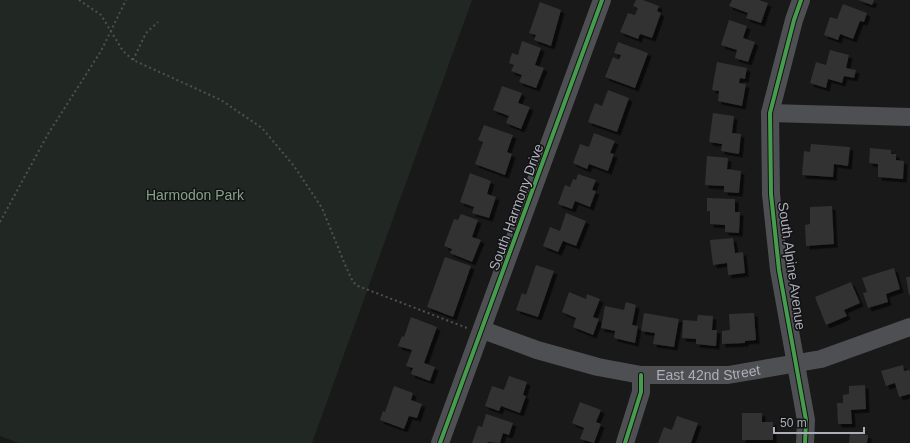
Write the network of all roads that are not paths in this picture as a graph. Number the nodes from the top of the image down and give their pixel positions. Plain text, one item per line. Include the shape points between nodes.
1 (602, 0) edge
2 (802, 0) edge
3 (770, 113) junction
4 (910, 117) edge
5 (910, 327) edge
6 (483, 330) junction
7 (796, 365) junction
8 (641, 375) junction
9 (440, 443) edge
10 (625, 443) edge
11 (805, 443) edge

1 - 6 street, South Harmony Drive
2 - 3 street, South Alpine Avenue via 794,20
3 - 4 street
3 - 7 street, South Alpine Avenue via 771,194 778,270
5 - 7 street, East 42nd Street via 821,359
6 - 8 street, East 42nd Street via 564,358
6 - 9 street, South Harmony Drive
7 - 8 street, East 42nd Street via 728,375
7 - 11 street, South Alpine Avenue via 806,420
8 - 10 street via 640,392

